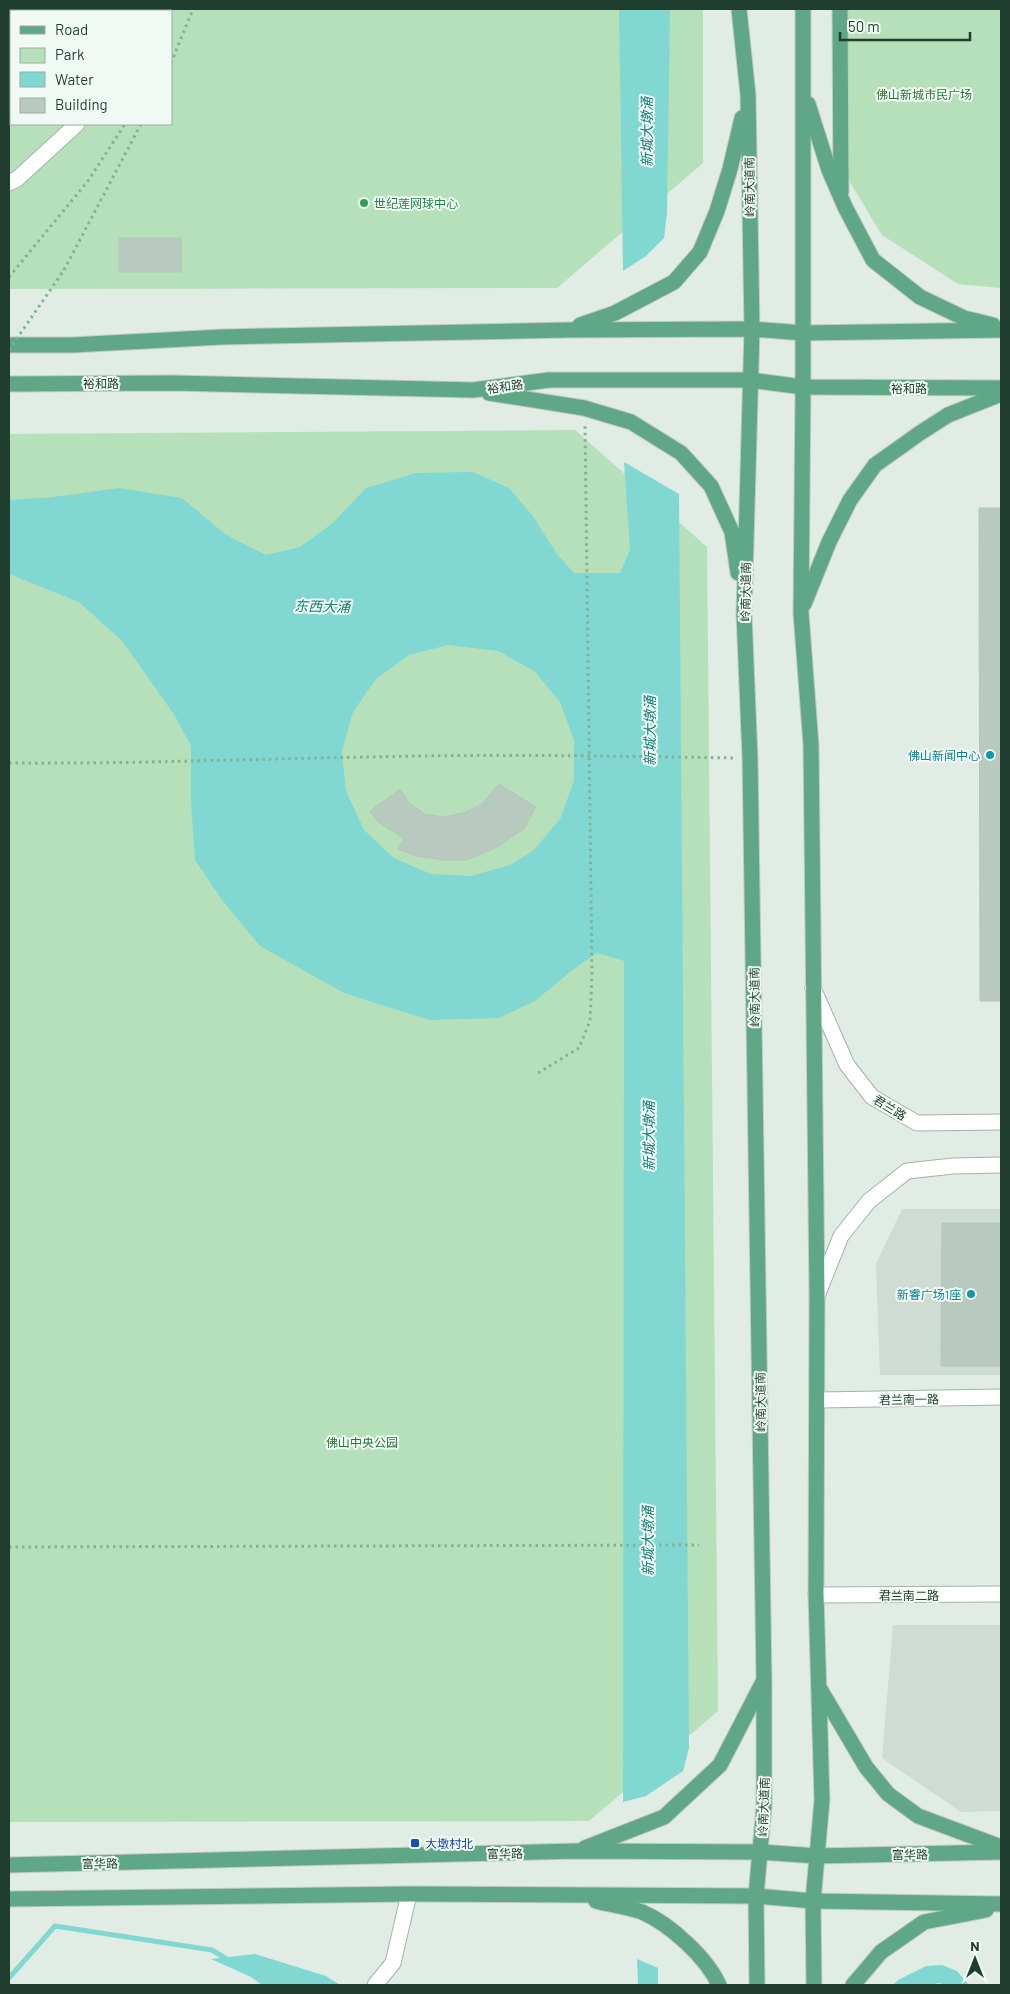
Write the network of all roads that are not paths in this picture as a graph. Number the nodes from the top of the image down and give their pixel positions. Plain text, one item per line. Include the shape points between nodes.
1 (740, 9) edge
2 (803, 9) edge
3 (840, 9) edge
4 (803, 90) junction
5 (748, 95) junction
6 (76, 125) edge
7 (9, 183) edge
8 (841, 199) junction
9 (752, 329) junction
10 (1001, 329) edge
11 (567, 330) junction
12 (803, 333) junction
13 (9, 345) edge
14 (750, 380) junction
15 (9, 384) edge
16 (803, 387) junction
17 (1001, 388) edge
18 (473, 390) junction
19 (1001, 394) edge
20 (801, 613) junction
21 (744, 614) junction
22 (813, 988) junction
23 (1001, 1122) edge
24 (1001, 1165) edge
25 (817, 1296) junction
26 (1001, 1397) edge
27 (818, 1400) junction
28 (1001, 1594) edge
29 (816, 1595) junction
30 (764, 1680) junction
31 (818, 1687) junction
32 (1001, 1847) edge
33 (577, 1851) junction
34 (760, 1852) junction
35 (1001, 1852) edge
36 (817, 1856) junction
37 (9, 1865) edge
38 (409, 1894) junction
39 (573, 1895) junction
40 (756, 1896) junction
41 (9, 1898) edge
42 (812, 1901) junction
43 (1001, 1905) edge
44 (378, 1982) edge
45 (719, 1985) edge
46 (756, 1985) edge
47 (814, 1985) edge
48 (853, 1985) edge

1 - 5 main road, 岭南大道南
2 - 4 main road
3 - 8 main road
4 - 8 main road
4 - 12 main road
5 - 9 main road, 岭南大道南
5 - 11 main road via 730,170 700,252 674,282 615,313
6 - 7 street
8 - 10 main road via 874,260 920,296 964,318
9 - 11 main road
9 - 12 main road
9 - 14 main road, 岭南大道南
10 - 12 main road
11 - 13 main road
12 - 16 main road
14 - 16 main road, 裕和路
14 - 18 main road, 裕和路 via 549,380
14 - 21 main road, 岭南大道南
15 - 18 main road, 裕和路 via 173,383
16 - 17 main road, 裕和路
16 - 20 main road
18 - 21 main road via 584,408 631,422 681,453 711,486 732,532
19 - 20 main road via 948,416 875,465 829,542
20 - 22 main road via 811,745
21 - 30 main road, 岭南大道南 via 750,758
22 - 23 street, 君兰路 via 847,1065 872,1097 916,1123
22 - 25 main road
24 - 25 street via 953,1166 908,1172 869,1201 841,1236
25 - 27 main road
26 - 27 street, 君兰南一路
27 - 29 main road
28 - 29 street, 君兰南二路
29 - 31 main road
30 - 33 main road via 720,1765 664,1817
30 - 34 main road, 岭南大道南 via 764,1806
31 - 32 main road via 866,1767 888,1794 918,1816
31 - 36 main road via 822,1800
33 - 34 main road, 富华路
33 - 37 main road, 富华路
34 - 36 main road, 富华路
34 - 40 main road, 岭南大道南
35 - 36 main road, 富华路
36 - 42 main road
38 - 39 main road
38 - 41 main road
38 - 44 street via 393,1963
39 - 40 main road
39 - 45 main road via 642,1912 683,1938 715,1975
40 - 42 main road
40 - 46 main road, 岭南大道南
42 - 43 main road
42 - 47 main road
43 - 48 main road via 924,1922 881,1952

